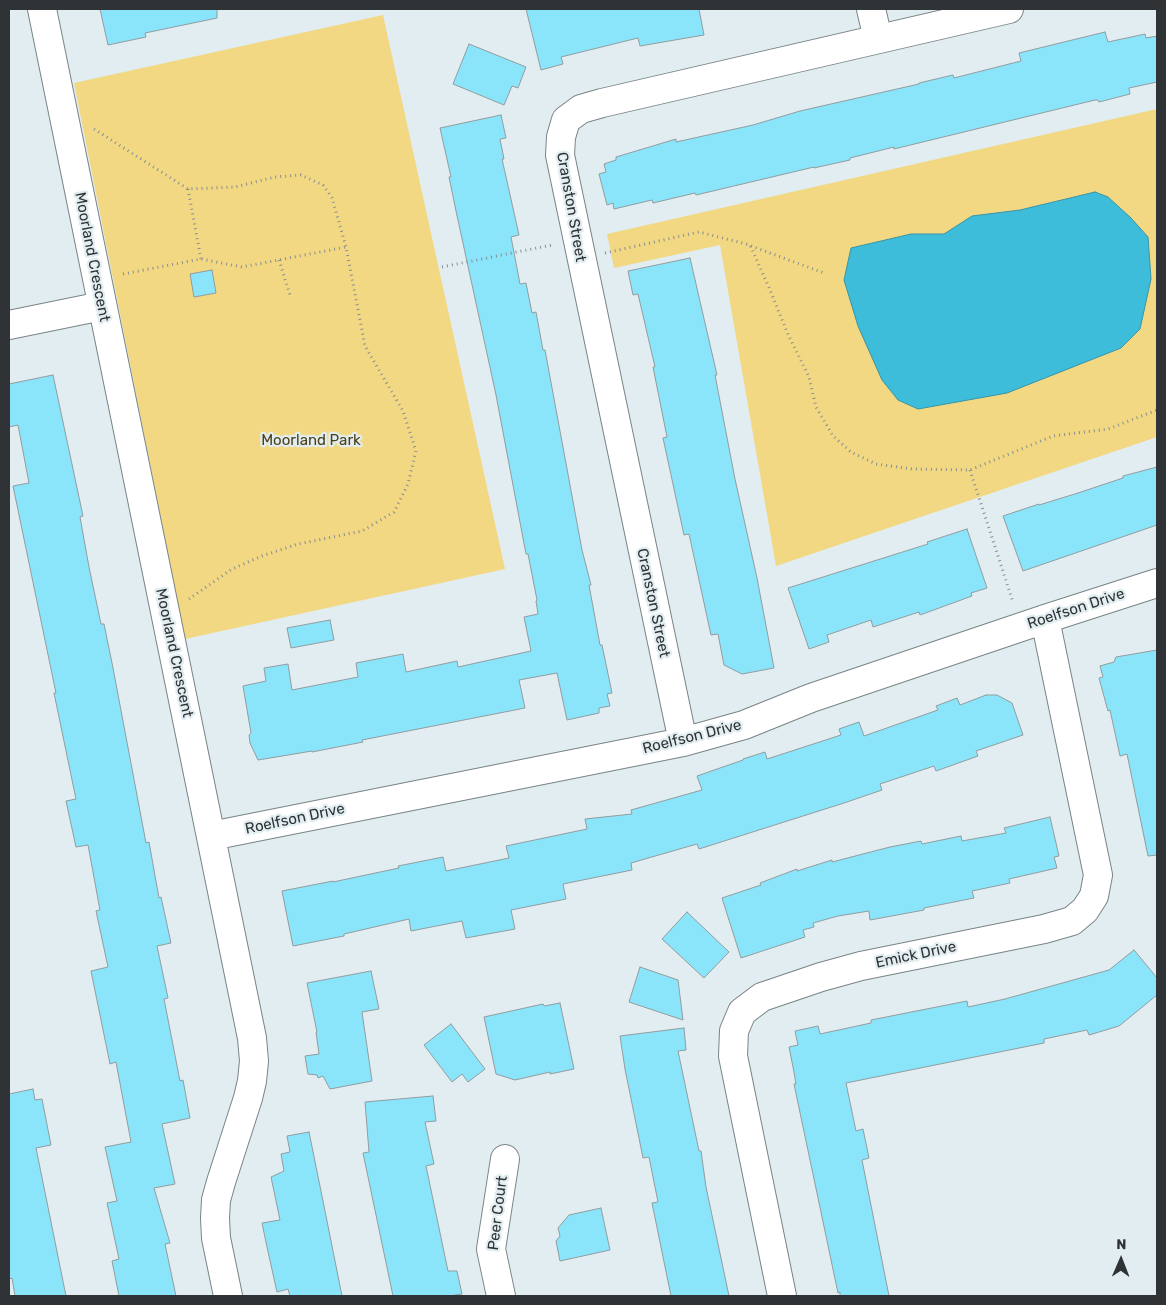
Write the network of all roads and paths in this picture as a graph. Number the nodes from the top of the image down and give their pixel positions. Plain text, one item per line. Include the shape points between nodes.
1 (42, 9) edge
2 (872, 9) edge
3 (1009, 9) edge
4 (878, 39) junction
5 (87, 125) dead end
6 (188, 189) junction
7 (552, 245) dead end
8 (750, 245) junction
9 (346, 247) junction
10 (600, 254) dead end
11 (201, 259) junction
12 (279, 260) junction
13 (442, 267) dead end
14 (824, 273) dead end
15 (114, 276) dead end
16 (290, 295) dead end
17 (102, 306) junction
18 (9, 325) edge
19 (1157, 410) edge
20 (970, 470) junction
21 (1157, 583) edge
22 (1013, 603) dead end
23 (166, 617) junction
24 (1044, 619) junction
25 (683, 742) junction
26 (211, 836) junction
27 (505, 1159) dead end
28 (228, 1296) edge
29 (501, 1296) edge
30 (782, 1296) edge

1 - 17 street, Moorland Crescent
2 - 4 street
3 - 4 street, Cranston Street
4 - 25 street, Cranston Street via 581,109 566,120 561,137 560,154 580,258
5 - 6 path
6 - 9 path via 235,187 275,177 301,175 323,185 332,198
6 - 11 path
7 - 13 path
8 - 10 path via 699,232
8 - 14 path
8 - 20 path via 810,377 816,407 833,436 851,452 876,464 912,469
9 - 12 path
9 - 23 path via 365,346 403,411 416,450 408,484 394,512 362,531 298,544 247,562 232,569
11 - 12 path via 242,267
11 - 15 path
12 - 16 path
17 - 18 street
17 - 23 street, Moorland Crescent
19 - 20 path via 1108,429 1053,436
20 - 22 path
21 - 24 street, Roelfson Drive
23 - 26 street, Moorland Crescent
24 - 25 street, Roelfson Drive via 811,698 744,725
24 - 30 street, Emick Drive via 1098,876 1094,896 1072,921 821,977 762,997 742,1012 734,1031 733,1056
25 - 26 street, Roelfson Drive
26 - 28 street, Moorland Crescent via 254,1061 248,1098 216,1200 214,1218
27 - 29 street, Peer Court via 491,1249

